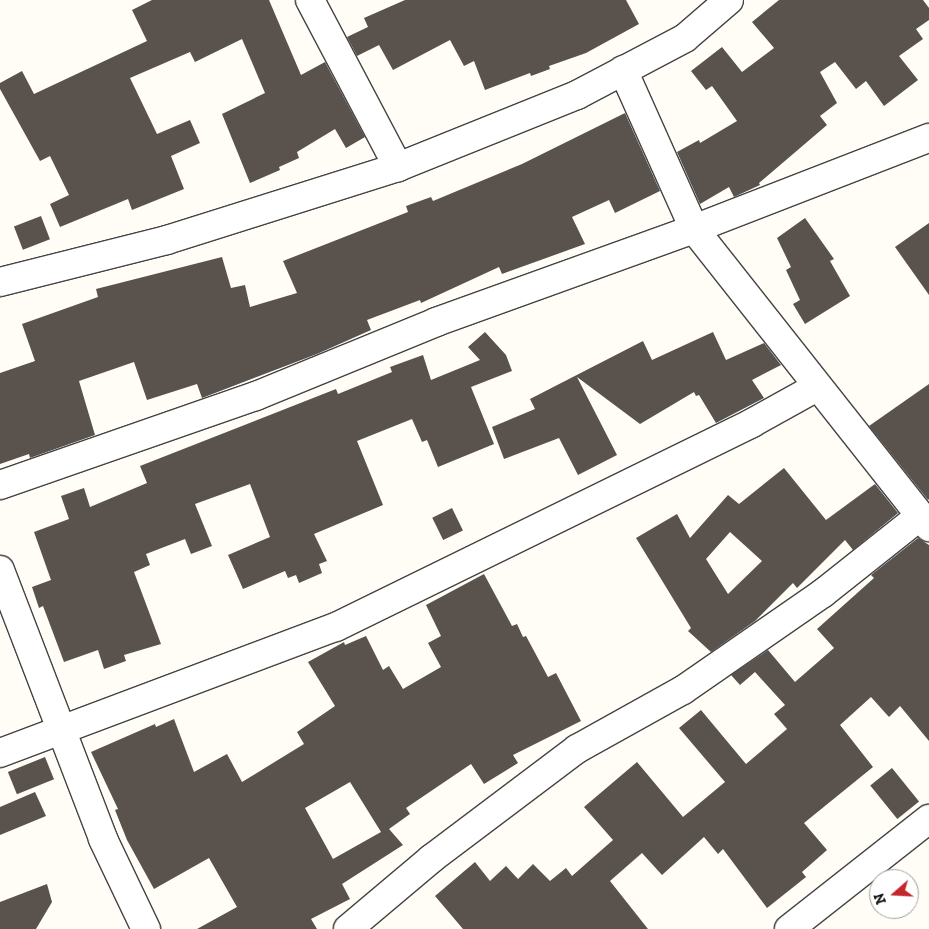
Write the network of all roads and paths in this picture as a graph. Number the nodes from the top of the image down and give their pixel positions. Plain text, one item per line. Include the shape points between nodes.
1 (310, 0) edge
2 (729, 0) edge
3 (623, 70) junction
4 (929, 138) edge
5 (398, 167) junction
6 (694, 229) junction
7 (0, 282) edge
8 (816, 387) junction
9 (0, 486) edge
10 (925, 521) edge
11 (0, 570) edge
12 (62, 730) junction
13 (0, 753) edge
14 (929, 819) edge
15 (146, 929) edge
16 (348, 929) edge
17 (789, 929) edge

1 - 5 street
2 - 3 street via 685,38
3 - 5 street via 577,95
3 - 6 street
4 - 6 street
5 - 7 street via 167,240
6 - 8 street
6 - 9 street via 436,322 256,396
8 - 10 street
8 - 12 street via 752,423 336,627
10 - 16 street via 683,690 577,749 431,858
11 - 12 street
12 - 13 street
12 - 15 street via 103,839
14 - 17 street

